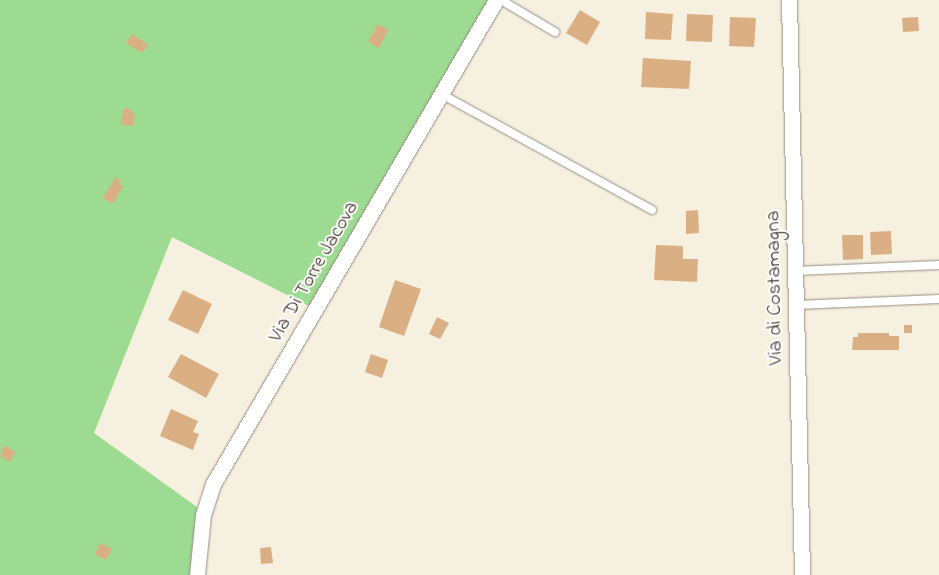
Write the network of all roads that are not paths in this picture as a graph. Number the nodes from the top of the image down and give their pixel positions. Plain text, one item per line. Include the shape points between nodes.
1 (496, 0) edge
2 (501, 0) edge
3 (789, 0) edge
4 (555, 32) dead end
5 (442, 94) junction
6 (652, 210) dead end
7 (939, 265) edge
8 (795, 271) junction
9 (939, 299) edge
10 (796, 305) junction
11 (197, 575) edge
12 (802, 575) edge

1 - 5 street, Via Di Torre Jacova
2 - 4 lane
3 - 8 street, Via di Costamagna
5 - 6 lane
5 - 11 street, Via Di Torre Jacova via 213,484 203,515
7 - 8 lane
8 - 10 street, Via di Costamagna
9 - 10 lane
10 - 12 street, Via di Costamagna

